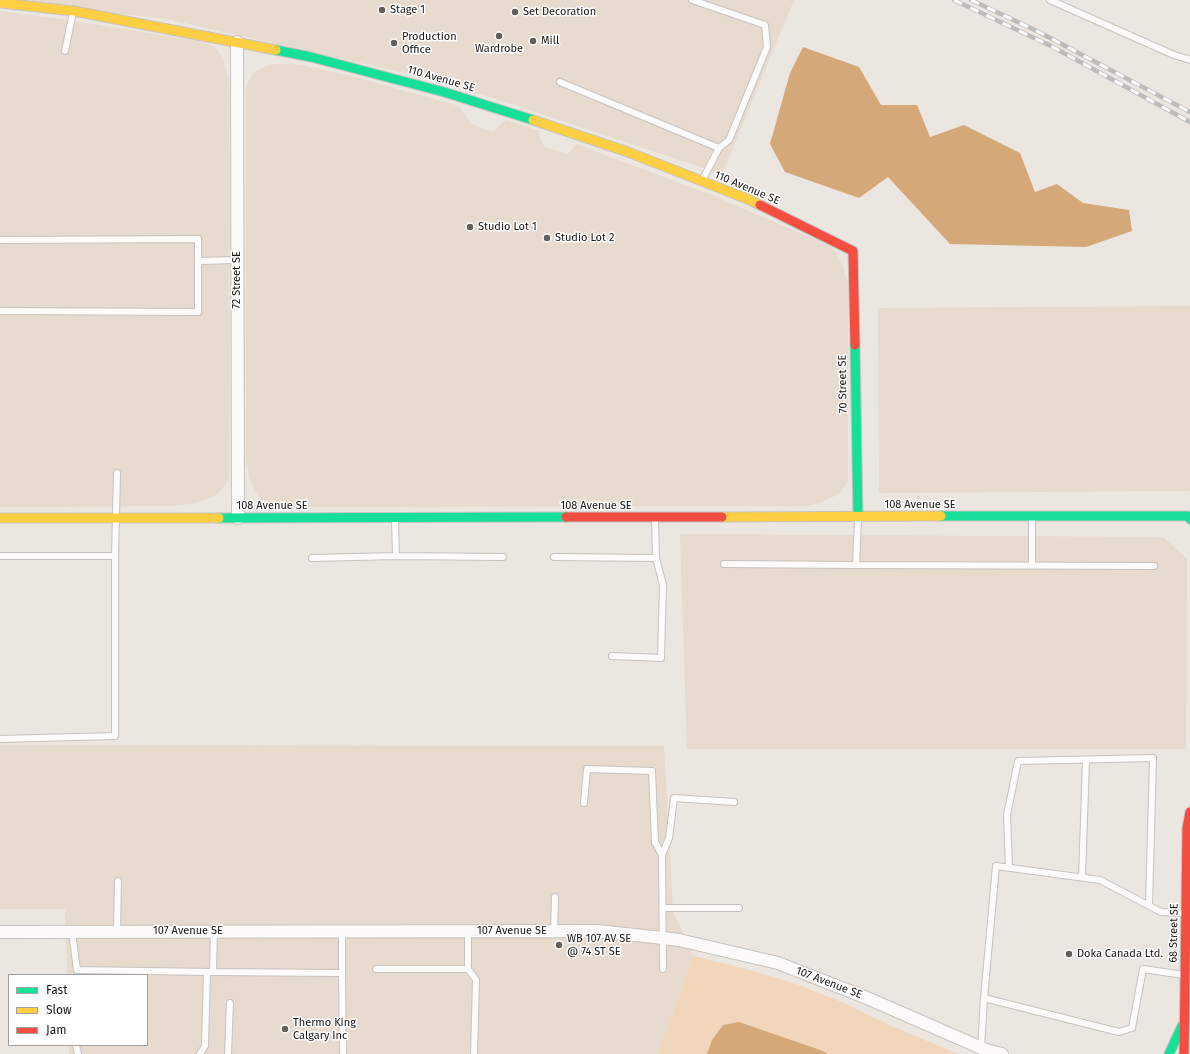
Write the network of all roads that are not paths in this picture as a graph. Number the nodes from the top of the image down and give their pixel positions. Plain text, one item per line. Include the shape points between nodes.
1 (692, 0) edge
2 (1050, 0) edge
3 (0, 3) edge
4 (74, 11) junction
5 (237, 42) junction
6 (65, 51) dead end
7 (1190, 60) edge
8 (560, 82) dead end
9 (720, 148) junction
10 (702, 182) junction
11 (0, 240) edge
12 (853, 251) joint
13 (237, 260) junction
14 (198, 261) junction
15 (0, 311) edge
16 (117, 473) dead end
17 (858, 517) junction
18 (1032, 517) junction
19 (0, 518) edge
20 (116, 518) junction
21 (238, 518) junction
22 (395, 518) junction
23 (655, 518) junction
24 (1190, 519) edge
25 (0, 556) edge
26 (115, 556) junction
27 (396, 556) junction
28 (503, 557) dead end
29 (554, 557) dead end
30 (312, 558) dead end
31 (656, 558) junction
32 (724, 564) dead end
33 (856, 565) junction
34 (1032, 566) junction
35 (1154, 566) dead end
36 (612, 656) dead end
37 (0, 739) edge
38 (1086, 760) junction
39 (734, 802) dead end
40 (584, 803) dead end
41 (1190, 812) edge
42 (662, 855) junction
43 (1009, 867) junction
44 (1082, 877) junction
45 (118, 881) dead end
46 (555, 897) dead end
47 (1149, 905) junction
48 (662, 908) junction
49 (739, 908) dead end
50 (1186, 913) junction
51 (214, 931) junction
52 (342, 931) junction
53 (468, 931) junction
54 (554, 931) junction
55 (0, 932) edge
56 (72, 932) junction
57 (117, 932) junction
58 (662, 938) junction
59 (376, 969) dead end
60 (468, 969) junction
61 (663, 970) dead end
62 (77, 972) edge
63 (210, 972) junction
64 (342, 972) junction
65 (1185, 975) junction
66 (984, 998) junction
67 (230, 1004) dead end
68 (1184, 1021) junction
69 (981, 1048) junction
70 (200, 1054) edge
71 (228, 1054) edge
72 (343, 1054) edge
73 (474, 1054) edge
74 (1002, 1054) edge
75 (1168, 1054) edge
76 (1184, 1054) edge

1 - 9 lane via 765,25 767,47 729,140
2 - 7 lane
3 - 4 street, 110 Avenue SE
4 - 5 street, 110 Avenue SE
4 - 6 lane
5 - 10 street, 110 Avenue SE via 348,66 484,104 605,144
5 - 13 street, 72 Street SE
8 - 9 lane
9 - 10 lane
10 - 12 street, 110 Avenue SE via 750,200
11 - 14 lane via 198,239
12 - 17 street, 70 Street SE
13 - 14 lane
13 - 21 street, 72 Street SE
14 - 15 lane via 198,312
16 - 20 lane
17 - 18 street, 108 Avenue SE
17 - 23 street, 108 Avenue SE
17 - 33 lane
18 - 24 street, 108 Avenue SE via 1188,516
18 - 34 lane
19 - 20 street, 108 Avenue SE
20 - 21 street, 108 Avenue SE
20 - 26 lane
21 - 22 street, 108 Avenue SE
22 - 23 street, 108 Avenue SE
22 - 27 lane
23 - 31 lane
25 - 26 lane
26 - 37 lane via 115,736
27 - 28 lane
27 - 30 lane
29 - 31 lane
31 - 36 lane via 663,585 661,658
32 - 33 lane
33 - 34 lane
34 - 35 lane
38 - 43 lane via 1018,761 1007,815
38 - 44 lane
38 - 47 lane via 1153,758
39 - 42 lane via 674,798 669,838
40 - 42 lane via 587,769 652,771 655,842
41 - 50 street, 68 Street SE
42 - 48 lane
43 - 44 lane
43 - 66 lane via 996,866
44 - 47 lane via 1100,880
45 - 57 lane
46 - 54 lane
47 - 50 lane via 1161,912
48 - 49 lane
48 - 58 lane
50 - 65 street, 68 Street SE
51 - 52 street, 107 Avenue SE
51 - 57 street, 107 Avenue SE
51 - 63 lane
52 - 53 street, 107 Avenue SE
52 - 64 lane
53 - 54 street, 107 Avenue SE
53 - 60 lane
54 - 58 street, 107 Avenue SE via 597,931
55 - 56 street, 107 Avenue SE
56 - 57 street, 107 Avenue SE
56 - 62 lane
58 - 61 lane
58 - 69 street, 107 Avenue SE via 778,963 867,998
59 - 60 lane
60 - 73 lane via 476,980
62 - 63 lane
63 - 64 lane
63 - 70 lane via 206,1046
64 - 72 lane
65 - 66 lane via 1143,969 1132,1028 1119,1032
65 - 68 street, 68 Street SE
66 - 69 lane
67 - 71 lane
68 - 75 street
68 - 76 street, 68 Street SE
69 - 74 street, 107 Avenue SE

